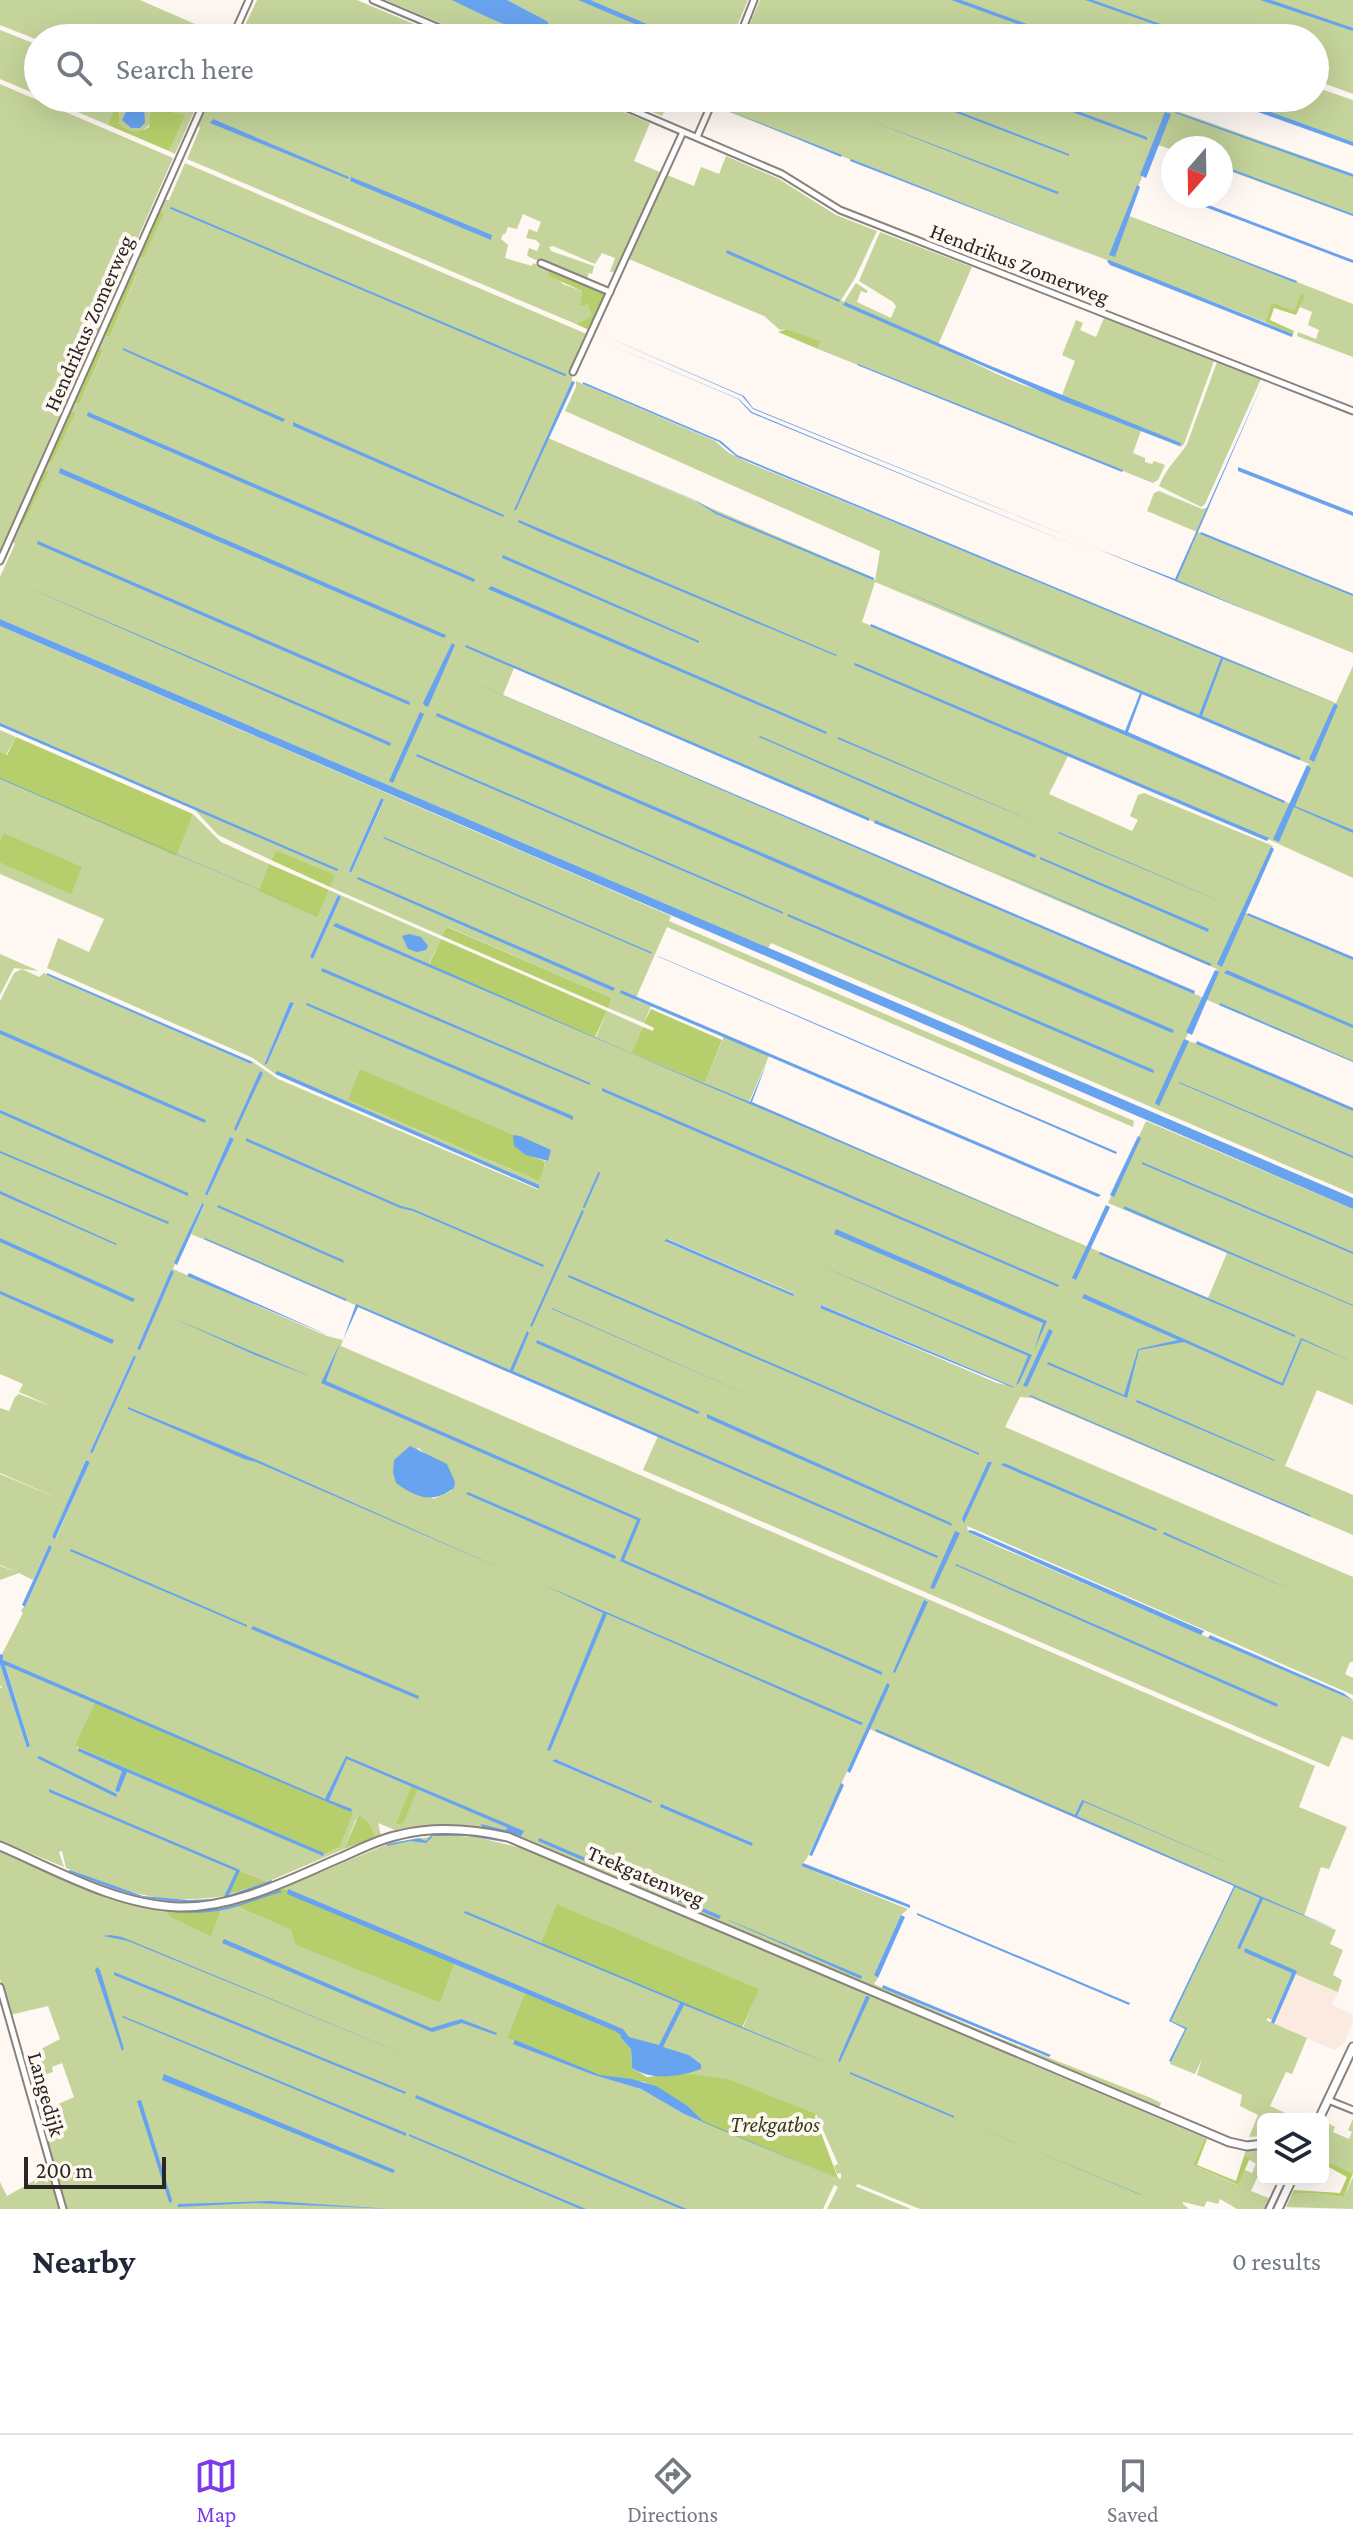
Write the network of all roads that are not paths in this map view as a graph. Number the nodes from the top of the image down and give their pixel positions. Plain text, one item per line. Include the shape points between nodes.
1 (249, 0) edge
2 (373, 0) edge
3 (754, 0) edge
4 (238, 24) edge
5 (430, 24) edge
6 (745, 24) edge
7 (200, 112) edge
8 (637, 112) edge
9 (708, 112) edge
10 (683, 132) junction
11 (697, 137) junction
12 (541, 263) dead end
13 (610, 292) junction
14 (573, 372) dead end
15 (1353, 411) edge
16 (0, 561) edge
17 (0, 1846) edge
18 (0, 1987) edge
19 (1353, 2047) edge
20 (1330, 2100) junction
21 (1353, 2110) edge
22 (1322, 2113) edge
23 (1257, 2145) edge
24 (1280, 2185) edge
25 (1289, 2185) edge
26 (63, 2209) edge
27 (1269, 2209) edge
28 (1278, 2209) edge

1 - 4 street
2 - 5 street
3 - 6 street
7 - 16 street, Hendrikus Zomerweg
8 - 10 street, Hendrikus Zomerweg
9 - 11 street
10 - 11 street, Hendrikus Zomerweg
10 - 13 street
11 - 15 street, Hendrikus Zomerweg via 782,174 840,210
12 - 13 street
13 - 14 street
17 - 23 street, Trekgatenweg via 113,1894 181,1907 255,1893 395,1836 453,1829 508,1837 1229,2142
18 - 26 street, Langedijk
19 - 20 street
20 - 21 street
20 - 22 street
24 - 27 street
25 - 28 street

